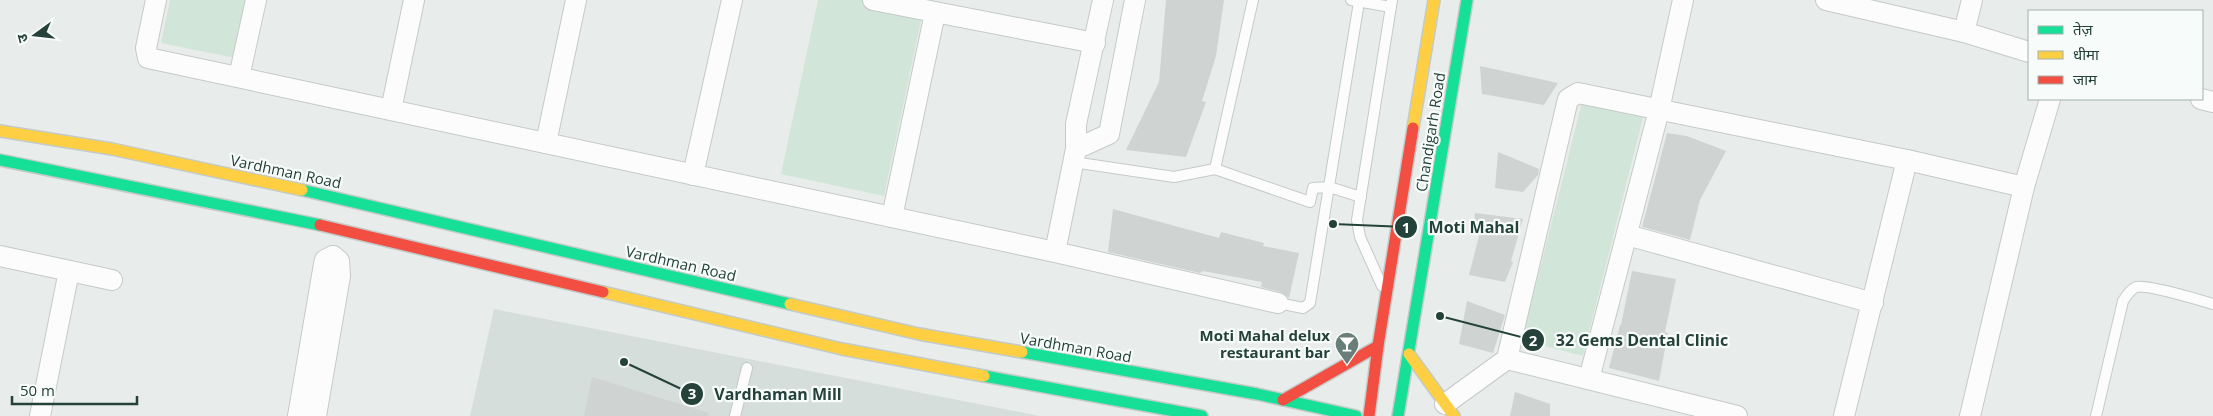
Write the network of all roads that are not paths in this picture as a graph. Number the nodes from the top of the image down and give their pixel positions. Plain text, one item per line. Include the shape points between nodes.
1 (156, 0) edge
2 (256, 0) edge
3 (414, 0) edge
4 (576, 0) edge
5 (732, 0) edge
6 (873, 0) edge
7 (1103, 0) edge
8 (1135, 0) edge
9 (1253, 0) edge
10 (1434, 0) edge
11 (1467, 0) edge
12 (1683, 0) edge
13 (1972, 0) edge
14 (1355, 1) edge
15 (1835, 1) edge
16 (1391, 4) edge
17 (935, 14) junction
18 (1964, 32) junction
19 (1095, 43) junction
20 (2028, 52) edge
21 (239, 77) junction
22 (2050, 100) edge
23 (391, 110) junction
24 (1659, 110) junction
25 (0, 131) edge
26 (546, 143) junction
27 (1075, 156) junction
28 (0, 160) edge
29 (1907, 160) junction
30 (1214, 169) junction
31 (693, 175) junction
32 (1329, 187) junction
33 (2024, 187) junction
34 (1361, 197) junction
35 (345, 199) junction
36 (892, 217) junction
37 (339, 228) junction
38 (1627, 235) junction
39 (1055, 252) junction
40 (0, 256) edge
41 (333, 256) junction
42 (69, 271) junction
43 (112, 280) dead end
44 (1386, 296) junction
45 (1278, 303) joint
46 (1873, 303) junction
47 (2213, 304) edge
48 (1378, 346) junction
49 (1409, 354) junction
50 (1506, 360) junction
51 (748, 368) dead end
52 (1589, 380) junction
53 (1283, 400) junction
54 (1449, 410) edge
55 (40, 416) edge
56 (298, 416) edge
57 (316, 416) edge
58 (735, 416) edge
59 (1202, 416) edge
60 (1356, 416) edge
61 (1369, 416) edge
62 (1398, 416) edge
63 (1737, 416) edge
64 (1844, 416) edge
65 (1970, 416) edge
66 (2096, 416) edge

1 - 21 street via 146,48 148,58
2 - 21 street
3 - 23 street
4 - 26 street
5 - 31 street
6 - 17 street
7 - 19 street
8 - 27 street via 1109,134
9 - 30 lane
10 - 44 street, Chandigarh Road
11 - 49 street, Chandigarh Road
12 - 24 street
13 - 18 street
14 - 16 lane
14 - 32 lane
15 - 18 street
16 - 34 lane
17 - 19 street
17 - 36 street
18 - 20 street
19 - 27 street via 1076,124
21 - 23 street
22 - 33 street
23 - 26 street
24 - 29 street
24 - 38 street
24 - 50 street via 1578,93 1568,99
25 - 35 street, Vardhman Road via 112,150
26 - 31 street
27 - 30 lane via 1174,177
27 - 39 street
28 - 37 street
29 - 33 street
29 - 46 street
30 - 32 lane via 1310,202 1313,188
31 - 36 street
32 - 34 lane
32 - 45 lane via 1310,303 1303,308
33 - 65 street
34 - 44 lane via 1357,230
35 - 37 street
35 - 53 street, Vardhman Road via 919,334
36 - 39 street
37 - 41 street
37 - 59 street via 842,349
38 - 46 street
38 - 52 street
39 - 45 street
40 - 42 street
41 - 56 street via 324,264
41 - 57 street via 339,261 340,276
42 - 43 street
42 - 55 street
44 - 48 street, Chandigarh Road
46 - 64 street
47 - 66 lane via 2150,288 2137,287 2129,292 2123,301
48 - 53 street
48 - 61 street, Chandigarh Road
49 - 54 street
49 - 62 street, Chandigarh Road
50 - 52 street
50 - 54 street
51 - 58 lane
52 - 63 street
53 - 60 street, Vardhman Road

